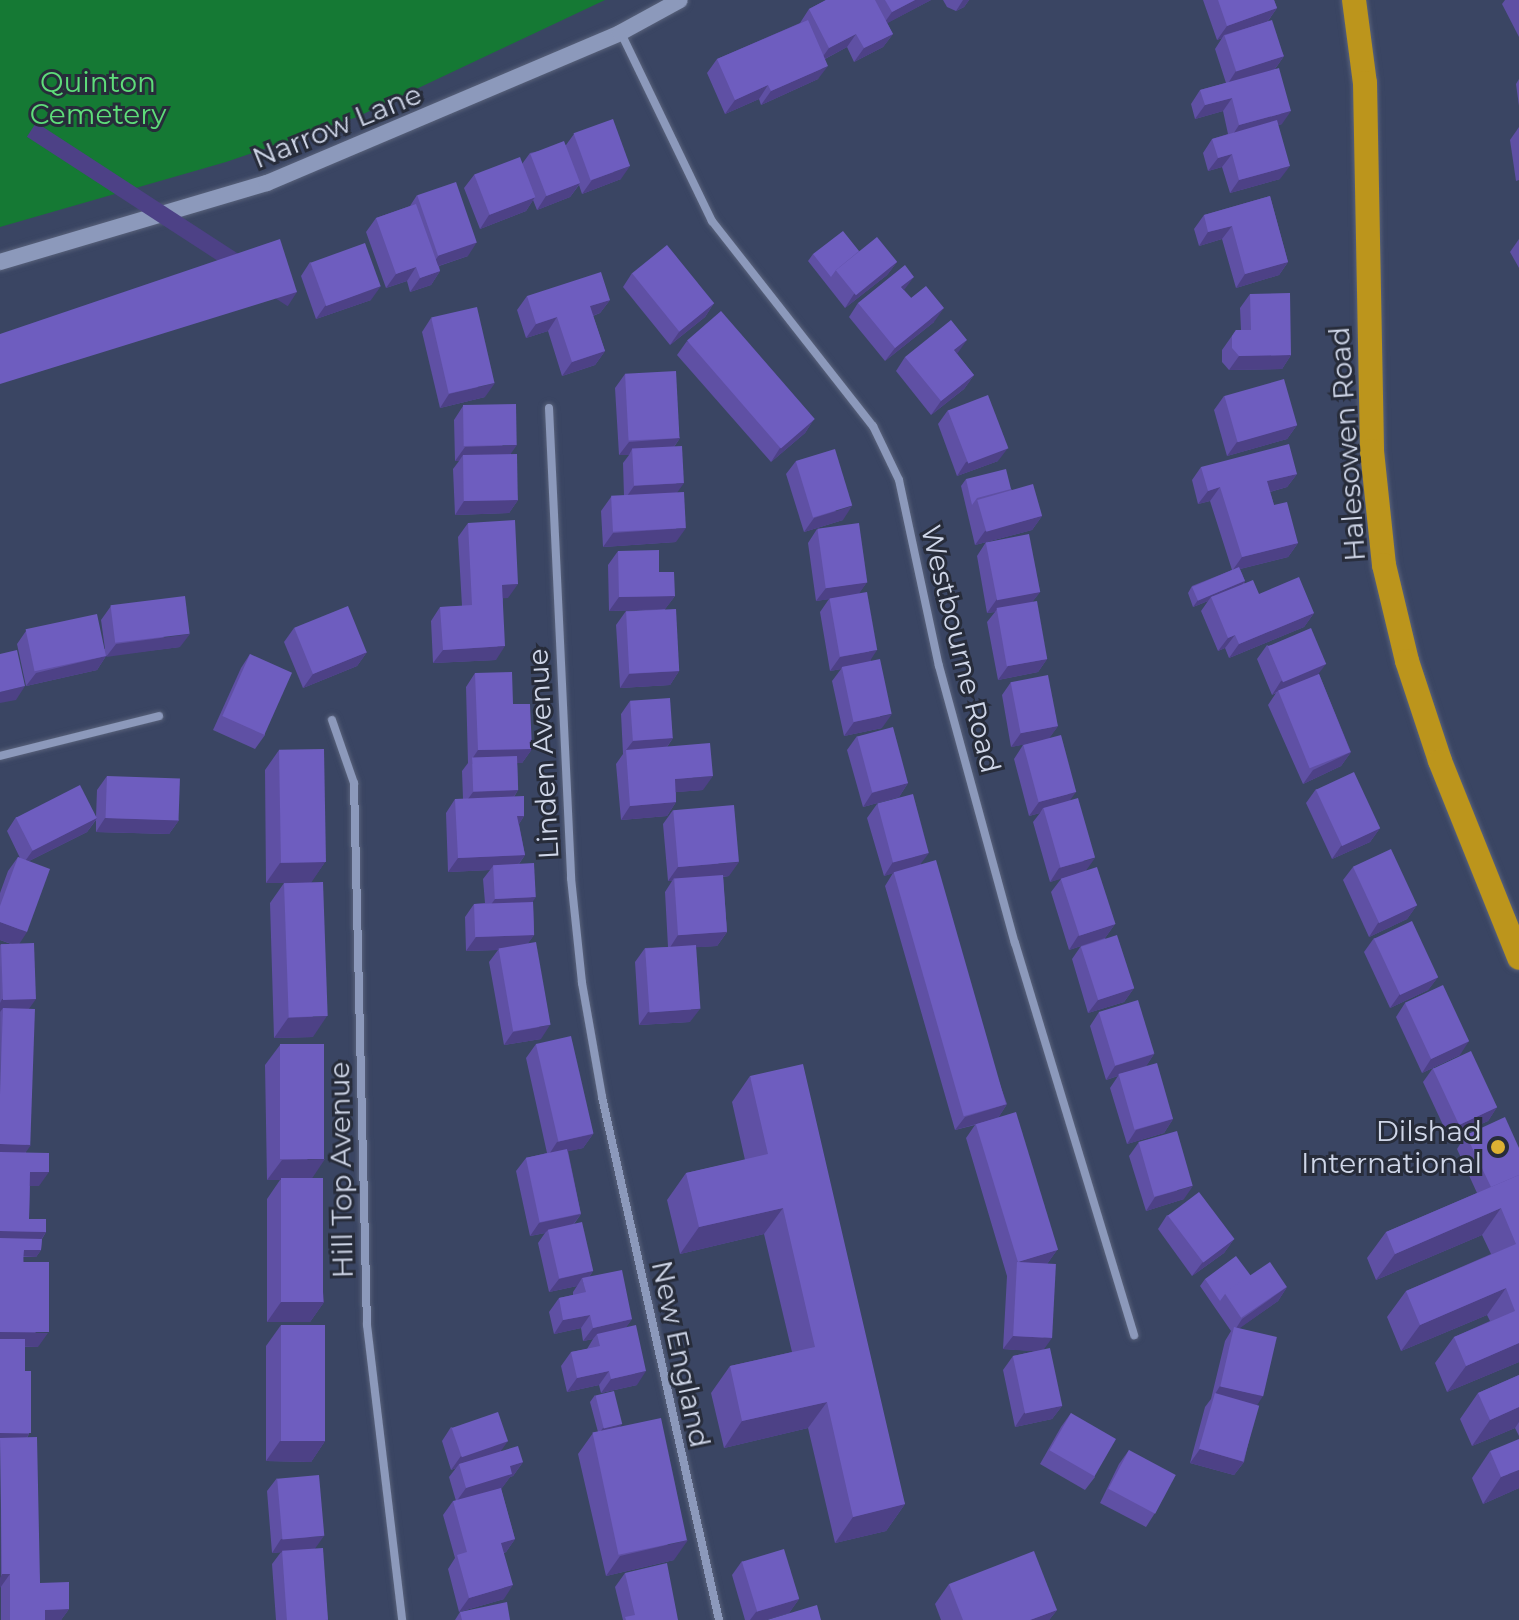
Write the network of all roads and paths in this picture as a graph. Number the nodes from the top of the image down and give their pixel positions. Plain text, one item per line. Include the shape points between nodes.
1 (680, 0) edge
2 (1354, 0) edge
3 (620, 33) junction
4 (0, 262) edge
5 (549, 408) dead end
6 (159, 716) dead end
7 (332, 720) dead end
8 (0, 756) edge
9 (1519, 958) edge
10 (602, 1097) joint
11 (1134, 1335) dead end
12 (402, 1620) edge
13 (719, 1620) edge

1 - 3 main road, Narrow Lane
2 - 9 highway, Halesowen Road via 1365,83 1372,451 1384,565 1407,661 1440,761
3 - 4 main road, Narrow Lane via 267,183
3 - 11 street, Westbourne Road via 712,221 873,426 899,480 939,666 1006,912
5 - 10 street, Linden Avenue via 571,878
6 - 8 street
7 - 12 street, Hill Top Avenue via 354,783 367,1325
10 - 13 street, New England

